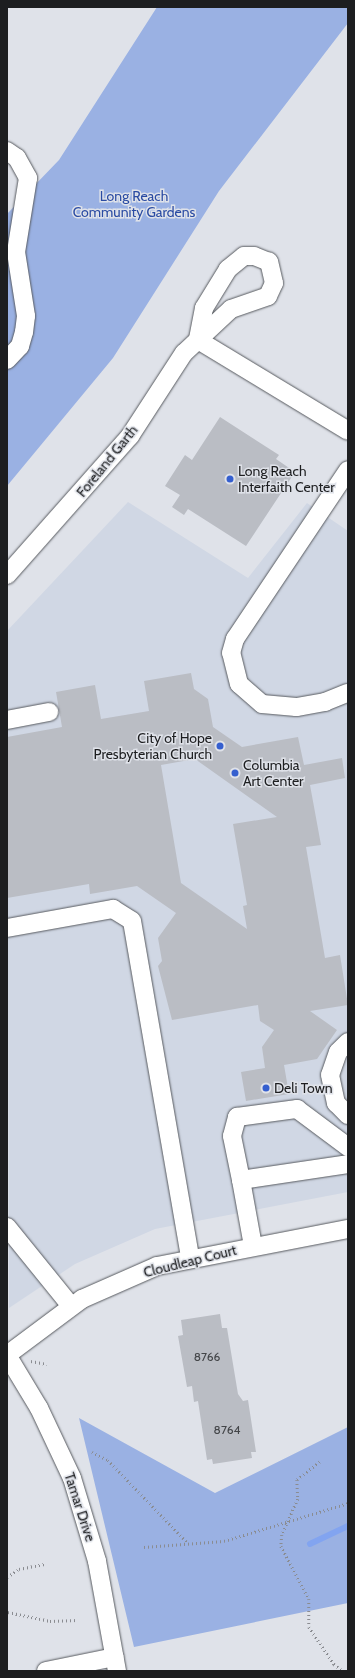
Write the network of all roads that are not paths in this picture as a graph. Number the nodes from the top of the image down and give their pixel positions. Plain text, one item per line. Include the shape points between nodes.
1 (7, 152) edge
2 (198, 340) junction
3 (7, 360) edge
4 (348, 431) edge
5 (348, 470) edge
6 (7, 575) edge
7 (346, 693) dead end
8 (49, 712) dead end
9 (7, 720) edge
10 (7, 928) edge
11 (348, 1042) edge
12 (344, 1108) edge
13 (348, 1147) edge
14 (348, 1164) edge
15 (241, 1180) junction
16 (7, 1227) edge
17 (348, 1229) edge
18 (253, 1246) junction
19 (190, 1258) junction
20 (72, 1306) junction
21 (7, 1355) edge
22 (116, 1664) edge
23 (46, 1671) edge

1 - 3 street via 17,158 28,178 16,252 26,316 20,346
2 - 2 street, Foreland Garth via 231,309 268,296 274,283 269,262 254,256 244,256 228,269 204,308
2 - 4 street
2 - 6 street, Foreland Garth via 184,352 108,463
5 - 7 street via 235,639 231,653 239,684 262,704 296,707 325,702
8 - 9 street
10 - 19 street via 112,909 132,921
11 - 12 street via 338,1052 330,1075
13 - 15 street via 297,1109 287,1108 238,1117 232,1136
14 - 15 street
15 - 18 street
16 - 20 street
17 - 18 street, Cloudleap Court
18 - 19 street, Cloudleap Court
19 - 20 street, Cloudleap Court via 157,1266 112,1284
20 - 21 street, Cloudleap Court
21 - 22 street, Tamar Drive via 39,1408 72,1478 97,1561
22 - 23 street

